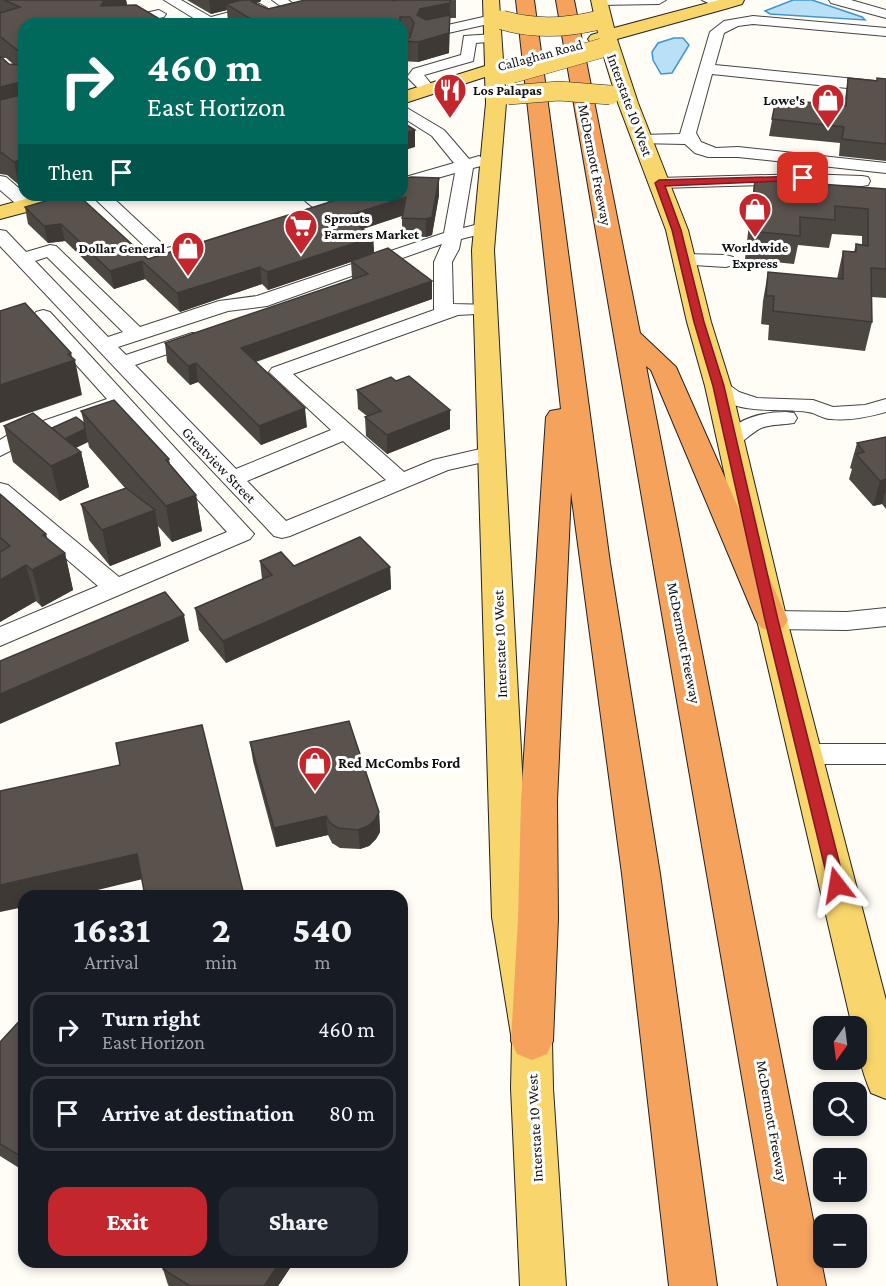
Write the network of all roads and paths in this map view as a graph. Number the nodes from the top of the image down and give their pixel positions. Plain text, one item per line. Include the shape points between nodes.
1 (171, 0) edge
2 (525, 0) edge
3 (565, 0) edge
4 (836, 0) edge
5 (653, 1) edge
6 (144, 5) dead end
7 (313, 6) edge
8 (282, 7) edge
9 (728, 8) edge
10 (599, 9) edge
11 (494, 13) edge
12 (159, 14) junction
13 (886, 14) edge
14 (680, 17) junction
15 (141, 18) edge
16 (165, 18) edge
17 (201, 18) edge
18 (223, 18) edge
19 (256, 18) edge
20 (886, 32) edge
21 (426, 34) edge
22 (494, 38) junction
23 (604, 42) junction
24 (706, 69) junction
25 (500, 83) junction
26 (886, 87) edge
27 (427, 89) junction
28 (408, 96) edge
29 (408, 97) edge
30 (619, 99) junction
31 (408, 114) edge
32 (689, 139) junction
33 (642, 140) junction
34 (491, 158) junction
35 (465, 165) junction
36 (886, 168) edge
37 (0, 181) edge
38 (408, 181) edge
39 (408, 181) edge
40 (659, 183) junction
41 (886, 183) edge
42 (462, 184) junction
43 (488, 186) junction
44 (18, 196) edge
45 (23, 201) edge
46 (42, 201) edge
47 (106, 201) edge
48 (317, 201) edge
49 (343, 201) edge
50 (28, 205) junction
51 (324, 206) junction
52 (0, 213) edge
53 (303, 213) edge
54 (0, 235) edge
55 (483, 239) junction
56 (208, 242) edge
57 (452, 243) junction
58 (22, 259) junction
59 (684, 260) junction
60 (726, 261) dead end
61 (69, 308) junction
62 (486, 309) junction
63 (444, 313) junction
64 (43, 316) junction
65 (563, 319) junction
66 (22, 322) edge
67 (244, 322) edge
68 (222, 329) edge
69 (136, 334) junction
70 (628, 336) junction
71 (104, 345) junction
72 (122, 363) junction
73 (718, 386) junction
74 (149, 391) junction
75 (121, 401) junction
76 (886, 405) edge
77 (830, 413) junction
78 (346, 432) junction
79 (731, 440) junction
80 (0, 449) edge
81 (493, 453) junction
82 (232, 479) junction
83 (401, 481) junction
84 (0, 490) edge
85 (116, 588) junction
86 (886, 617) edge
87 (772, 620) junction
88 (0, 637) edge
89 (805, 754) junction
90 (886, 754) edge
91 (532, 1041) junction
92 (886, 1080) edge
93 (543, 1286) edge
94 (693, 1286) edge
95 (802, 1286) edge

1 - 17 street
2 - 65 highway
3 - 70 highway, McDermott Freeway
4 - 13 street
5 - 10 street
5 - 14 street
6 - 12 street
7 - 8 street
8 - 18 street
8 - 19 street
9 - 14 main road, Callaghan Road
9 - 20 street via 753,20
9 - 24 street
10 - 11 main road, bridge via 578,24 526,24
10 - 14 main road via 628,19
10 - 23 main road, Interstate 10 West
11 - 21 street
11 - 22 main road, Interstate 10 West
12 - 15 street
12 - 16 street
14 - 23 main road, Callaghan Road via 678,24
22 - 25 main road, Interstate 10 West
22 - 27 street via 469,39 468,58 418,72 416,77
23 - 25 main road, Callaghan Road, bridge
23 - 30 main road, Interstate 10 West
24 - 26 street
24 - 32 street
25 - 27 main road, Callaghan Road
25 - 29 main road, Callaghan Road via 477,90
25 - 30 main road, bridge via 526,92 597,93
25 - 34 main road, Interstate 10 West
27 - 28 main road, Callaghan Road
30 - 33 main road, Interstate 10 West
31 - 35 street via 438,133
32 - 33 street
32 - 36 street via 695,146 715,154 738,152
33 - 40 main road, Interstate 10 West
34 - 35 street
34 - 43 main road, Interstate 10 West
35 - 38 street
35 - 42 street
37 - 44 street
39 - 42 street
40 - 41 street via 803,178
40 - 59 main road, Interstate 10 West
42 - 43 street
42 - 57 street
43 - 55 main road, Interstate 10 West
45 - 50 street
46 - 50 main road
47 - 56 street via 164,255
48 - 51 street
49 - 51 street
50 - 52 main road
51 - 53 street
54 - 58 street, Greatview Street
55 - 57 street
55 - 62 main road, Interstate 10 West
57 - 63 street via 444,262
57 - 67 street via 353,279 333,292
57 - 69 street via 260,302 226,306
58 - 61 street, Greatview Street
58 - 69 street via 50,250
59 - 60 street
59 - 73 main road, Interstate 10 West
61 - 64 street
61 - 71 street, Greatview Street
62 - 63 street
62 - 81 main road, Interstate 10 West
63 - 78 street via 279,372
64 - 66 street
64 - 75 street
65 - 91 highway via 539,801
65 - 94 highway via 594,563 641,874
68 - 72 street
69 - 71 street
70 - 87 highway via 663,367
70 - 95 highway, McDermott Freeway
71 - 72 street, Greatview Street
72 - 74 street, Greatview Street
73 - 77 street via 755,404 813,406
73 - 79 main road, Interstate 10 West
74 - 75 street
74 - 82 street, Greatview Street
75 - 80 street via 22,436
75 - 85 street via 242,534
76 - 77 street via 867,411
77 - 79 street via 815,418 762,419
78 - 82 street
78 - 83 street
79 - 87 main road, Interstate 10 West
81 - 83 street, Greatview Street via 441,465
81 - 91 main road, Interstate 10 West via 511,917
82 - 83 street, Greatview Street via 282,531
84 - 85 street
85 - 88 street
86 - 87 street
87 - 89 main road, Interstate 10 West
89 - 90 street
89 - 92 main road, Interstate 10 West
91 - 93 main road, Interstate 10 West

